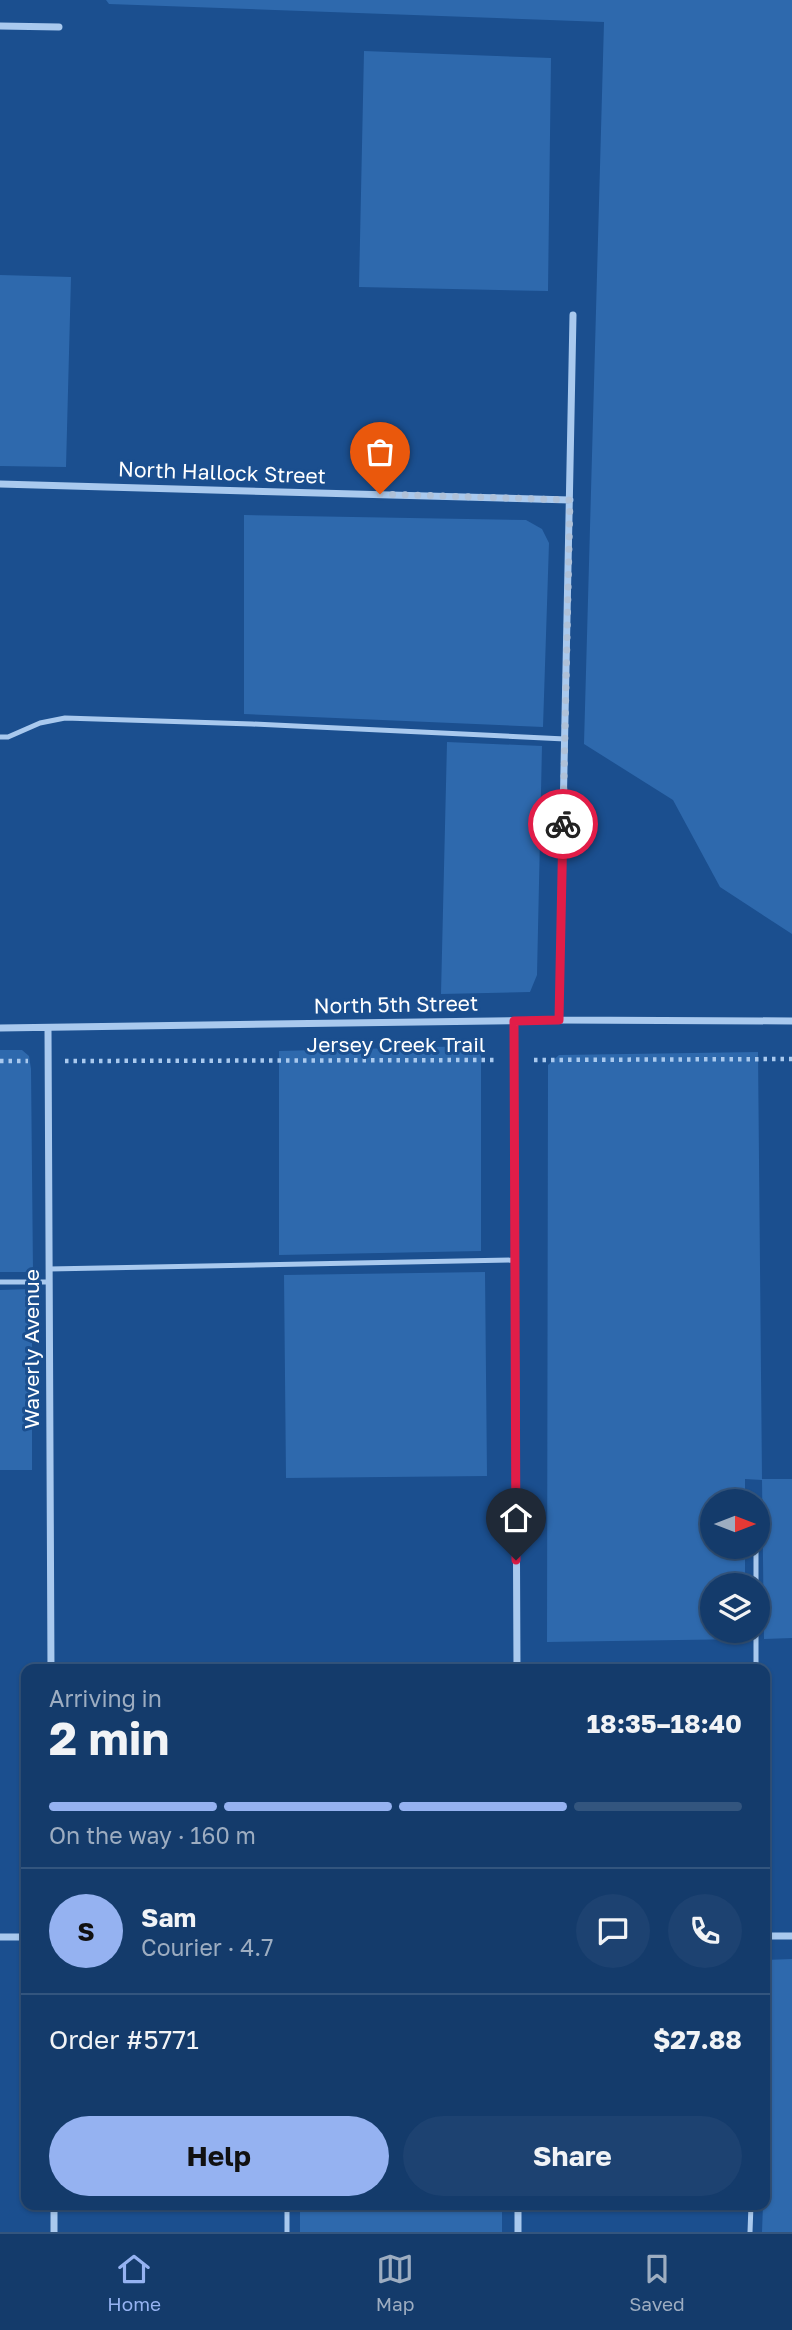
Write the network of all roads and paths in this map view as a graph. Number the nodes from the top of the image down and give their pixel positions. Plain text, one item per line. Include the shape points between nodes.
1 (0, 26) edge
2 (59, 27) dead end
3 (573, 315) dead end
4 (0, 484) edge
5 (570, 500) junction
6 (0, 737) edge
7 (565, 739) junction
8 (559, 1020) junction
9 (514, 1021) junction
10 (792, 1021) edge
11 (0, 1028) edge
12 (48, 1028) junction
13 (792, 1059) edge
14 (0, 1060) edge
15 (514, 1060) junction
16 (48, 1061) junction
17 (515, 1260) junction
18 (49, 1269) junction
19 (0, 1282) edge
20 (49, 1282) junction
21 (756, 1643) edge
22 (51, 1664) edge
23 (517, 1664) edge
24 (756, 1664) edge
25 (770, 1936) edge
26 (792, 1936) edge
27 (0, 1937) edge
28 (21, 1937) edge
29 (54, 2210) edge
30 (287, 2210) edge
31 (518, 2210) edge
32 (751, 2210) edge
33 (54, 2232) edge
34 (288, 2232) edge
35 (517, 2232) edge
36 (750, 2232) edge

1 - 2 street
3 - 5 street
4 - 5 street, North Hallock Street
5 - 7 street
6 - 7 lane via 65,718
7 - 8 street
8 - 9 street, North 5th Street
8 - 10 street, North 5th Street
9 - 12 street, North 5th Street
9 - 15 street
11 - 12 street, North 5th Street
12 - 16 street, Waverly Avenue
13 - 15 path, Jersey Creek Trail
14 - 16 path, Jersey Creek Trail
15 - 16 path, Jersey Creek Trail
15 - 17 street
16 - 18 street, Waverly Avenue
17 - 18 lane
17 - 23 street
18 - 20 street, Waverly Avenue
19 - 20 lane
20 - 22 street, Waverly Avenue
21 - 24 lane
25 - 26 street
27 - 28 street
29 - 33 street
30 - 34 lane
31 - 35 street
32 - 36 lane

